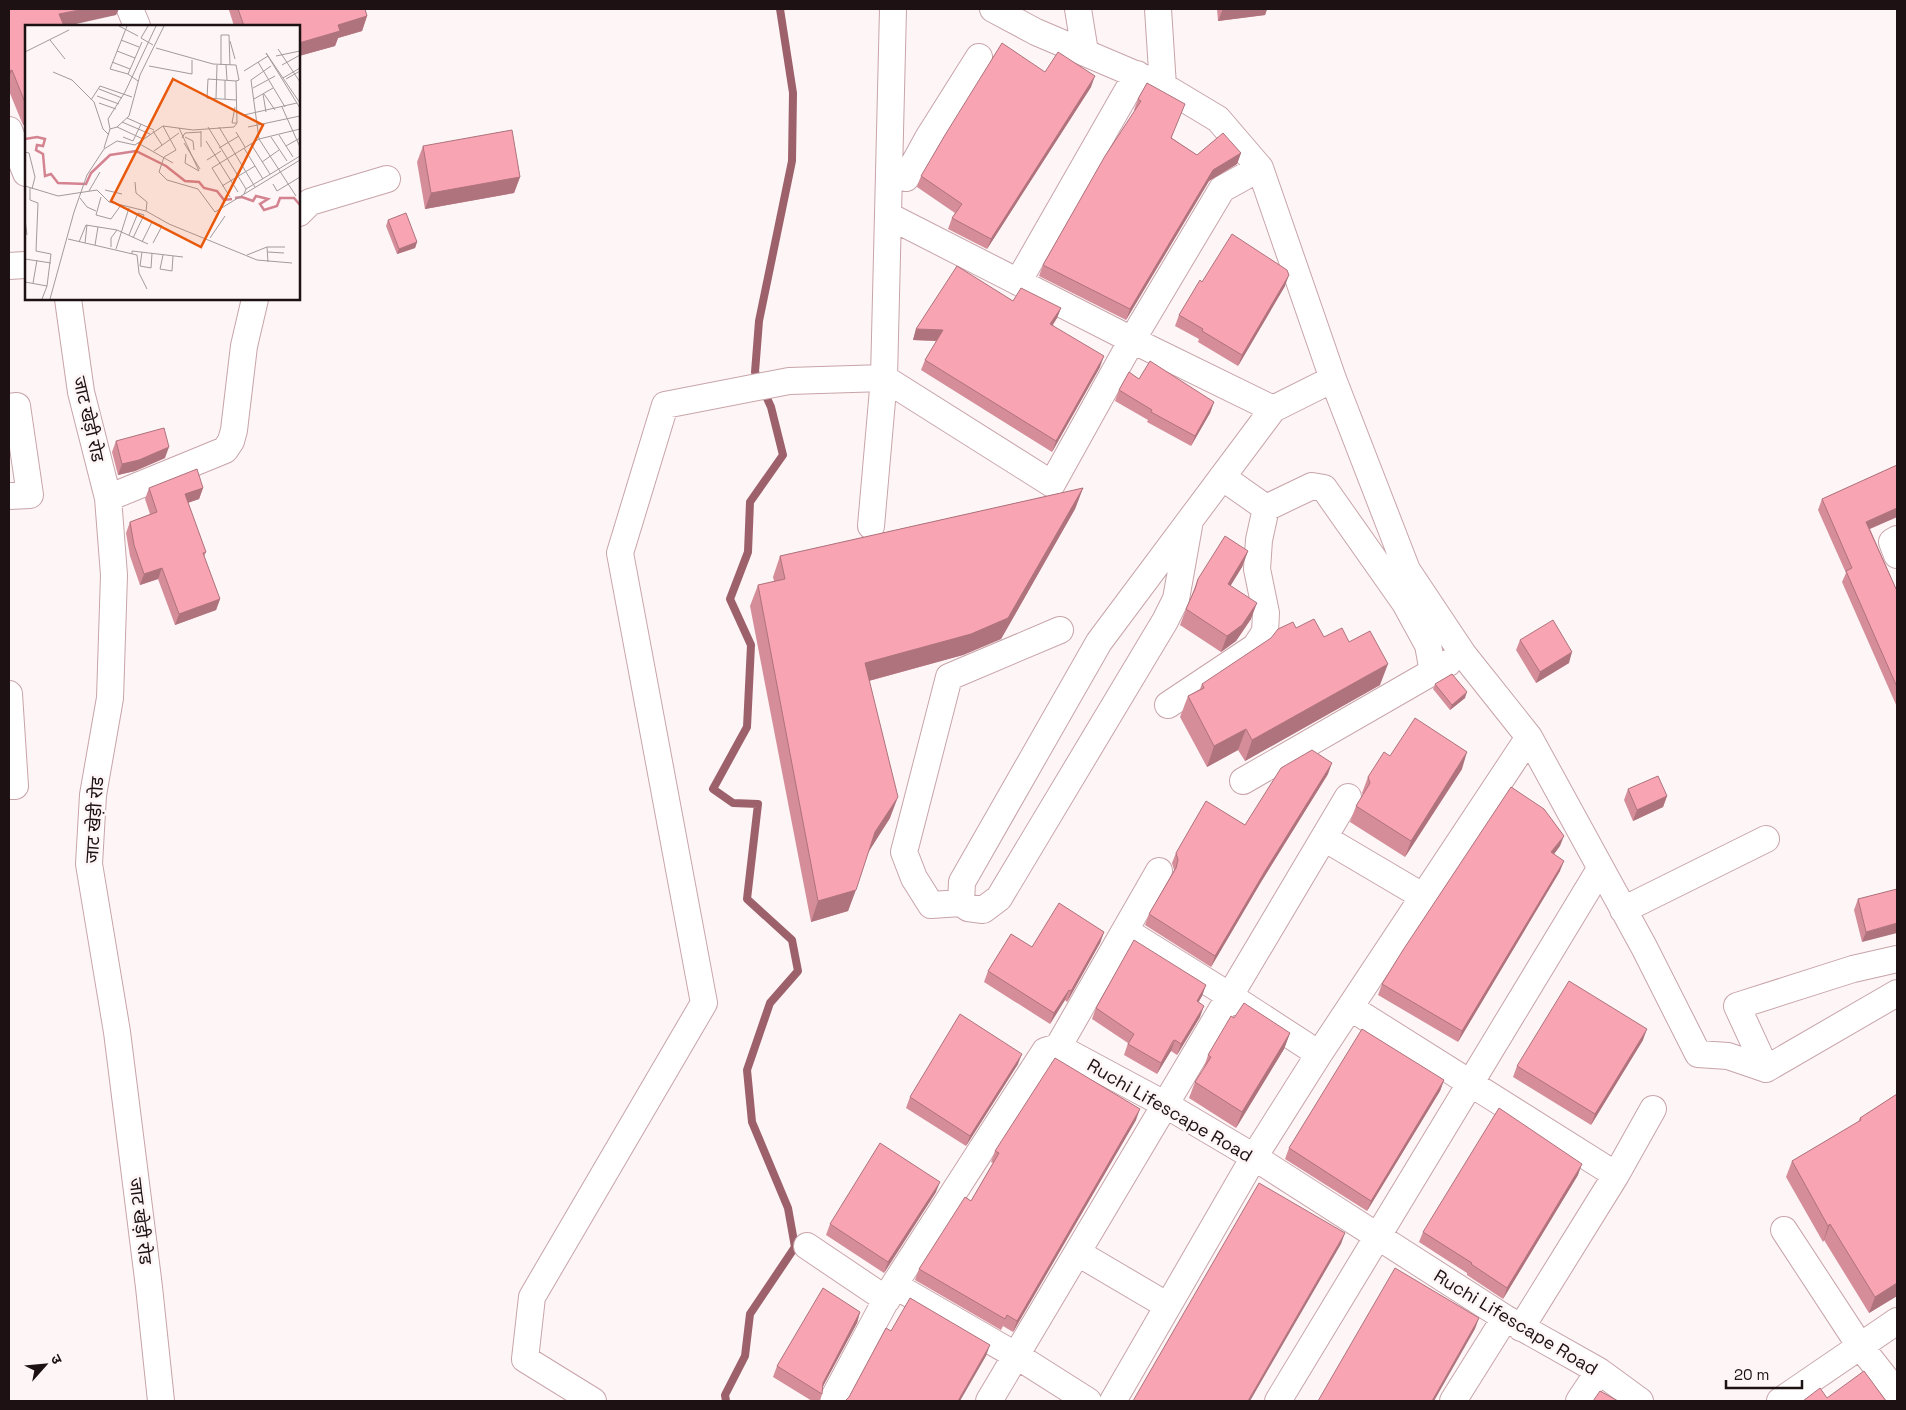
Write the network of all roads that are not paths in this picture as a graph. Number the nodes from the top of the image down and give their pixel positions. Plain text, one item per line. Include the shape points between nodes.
1 (130, 9) edge
2 (893, 9) edge
3 (993, 9) edge
4 (1078, 9) edge
5 (1158, 9) edge
6 (137, 25) edge
7 (1085, 52) junction
8 (979, 57) dead end
9 (1137, 74) junction
10 (1163, 86) junction
11 (10, 138) edge
12 (928, 138) junction
13 (890, 153) junction
14 (1260, 168) junction
15 (25, 171) edge
16 (906, 178) dead end
17 (387, 179) dead end
18 (300, 212) edge
19 (889, 216) junction
20 (1018, 282) junction
21 (68, 300) edge
22 (255, 300) edge
23 (1132, 340) junction
24 (884, 378) junction
25 (1333, 379) junction
26 (9, 407) edge
27 (1273, 410) junction
28 (1222, 477) junction
29 (9, 496) edge
30 (108, 498) junction
31 (1266, 508) junction
32 (1190, 520) junction
33 (871, 526) dead end
34 (1897, 539) edge
35 (1897, 555) edge
36 (1060, 630) dead end
37 (1463, 654) junction
38 (1433, 672) junction
39 (9, 694) edge
40 (1168, 705) dead end
41 (1529, 737) junction
42 (1243, 781) dead end
43 (9, 786) edge
44 (1348, 797) dead end
45 (1324, 838) junction
46 (1766, 839) dead end
47 (1600, 869) junction
48 (1159, 871) dead end
49 (1424, 897) junction
50 (961, 903) junction
51 (1623, 910) junction
52 (1126, 931) junction
53 (1897, 959) edge
54 (1897, 993) edge
55 (1230, 996) junction
56 (1351, 1008) junction
57 (1058, 1047) junction
58 (1319, 1054) junction
59 (1766, 1069) junction
60 (1470, 1082) junction
61 (1166, 1105) junction
62 (1653, 1109) dead end
63 (1254, 1157) junction
64 (1616, 1175) junction
65 (1784, 1230) dead end
66 (1378, 1238) junction
67 (807, 1246) dead end
68 (1078, 1253) junction
69 (891, 1292) junction
70 (1168, 1306) junction
71 (1897, 1321) edge
72 (1513, 1323) junction
73 (1860, 1346) junction
74 (1017, 1356) junction
75 (1599, 1371) junction
76 (1897, 1393) edge
77 (161, 1401) edge
78 (593, 1401) edge
79 (832, 1401) edge
80 (989, 1401) edge
81 (1088, 1401) edge
82 (1112, 1401) edge
83 (1278, 1401) edge
84 (1453, 1401) edge
85 (1579, 1401) edge
86 (1640, 1401) edge
87 (1780, 1401) edge

1 - 6 street
2 - 13 street
3 - 7 street via 1036,32
4 - 7 street
5 - 10 street
7 - 9 street
8 - 12 street
9 - 10 street
9 - 20 street
10 - 14 street via 1218,119
11 - 15 street
12 - 13 street
12 - 16 street
13 - 19 street
14 - 23 street via 1222,189
14 - 25 street
17 - 18 street via 310,202
19 - 20 street
19 - 24 street
20 - 23 street
21 - 30 street, जाट खेड़ी रोड via 81,392
22 - 30 street via 244,346 231,442 225,450
23 - 24 street via 1052,484
23 - 27 street
24 - 33 street
24 - 78 street via 789,381 665,404 620,553 704,1003 532,1297 524,1359
25 - 27 street
25 - 37 street via 1407,570
26 - 29 street via 17,406 30,495
27 - 28 street
28 - 31 street
28 - 32 street
30 - 77 street, जाट खेड़ी रोड via 114,575 110,698 93,795 89,864 117,1032 150,1287
31 - 38 street via 1312,486 1324,488 1405,603 1428,645
31 - 40 street via 1257,569 1266,613 1265,632 1255,647
32 - 50 street via 1099,642 962,882
32 - 50 street via 1176,599 1165,621 999,898 983,910 968,908
34 - 35 street via 1892,542
36 - 50 street via 949,677 904,852 914,878 931,905
37 - 38 street
37 - 41 street
38 - 42 street
39 - 43 street via 16,786
41 - 47 street
41 - 49 street
44 - 45 street
45 - 49 street
45 - 55 street
46 - 51 street
47 - 51 street
47 - 60 street
48 - 52 street
49 - 56 street
51 - 59 street via 1698,1054 1728,1056
52 - 55 street
52 - 57 street
53 - 59 street via 1853,969 1737,1006
54 - 59 street
55 - 58 street
55 - 61 street
56 - 58 street
56 - 60 street
57 - 61 street, Ruchi Lifescape Road
57 - 69 street via 1045,1051
58 - 63 street
60 - 64 street
60 - 66 street
61 - 63 street, Ruchi Lifescape Road
61 - 68 street
62 - 64 street
63 - 66 street, Ruchi Lifescape Road
63 - 70 street
64 - 72 street
65 - 73 street
66 - 72 street, Ruchi Lifescape Road
66 - 83 street
67 - 69 street
68 - 70 street
68 - 74 street
69 - 74 street
69 - 79 street
70 - 82 street
71 - 73 street
72 - 75 street, Ruchi Lifescape Road
72 - 84 street
73 - 76 street
73 - 87 street
74 - 80 street
74 - 81 street
75 - 85 street
75 - 86 street, Ruchi Lifescape Road

